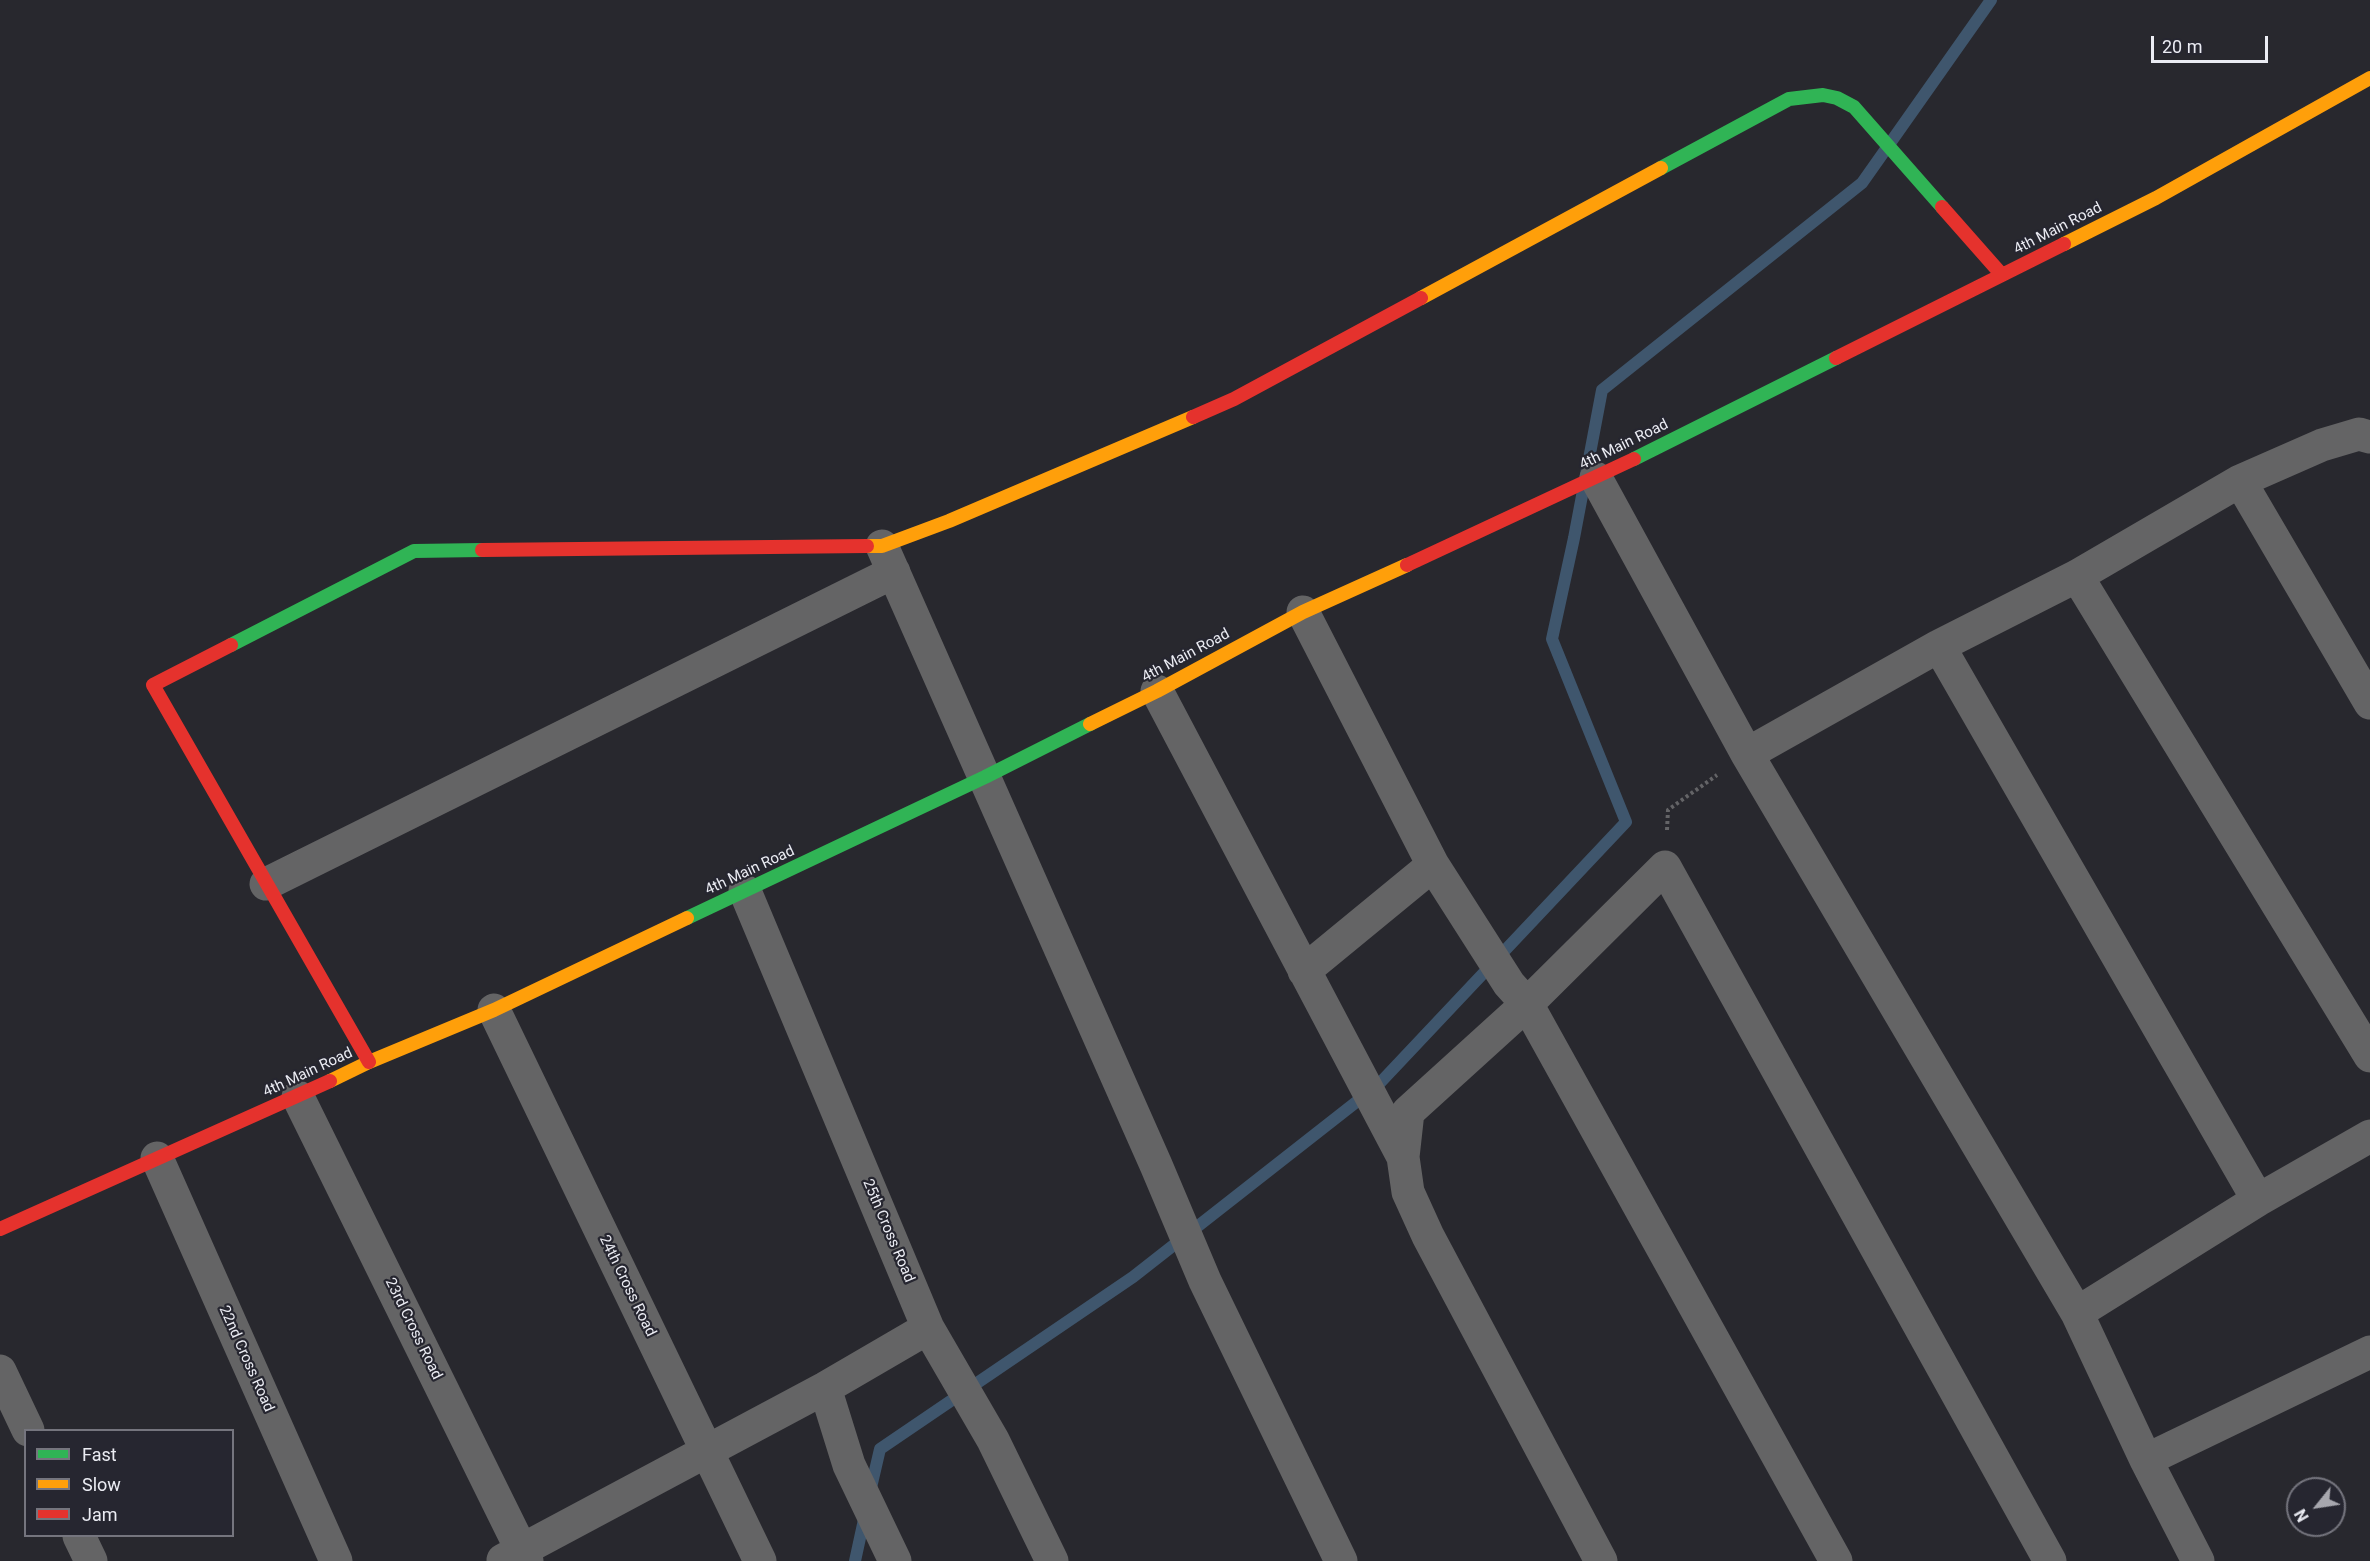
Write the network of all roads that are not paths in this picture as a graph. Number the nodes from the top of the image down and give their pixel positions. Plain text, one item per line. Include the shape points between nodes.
1 (2370, 78) edge
2 (2002, 275) junction
3 (2370, 437) edge
4 (1596, 478) junction
5 (2240, 481) junction
6 (888, 559) junction
7 (2077, 576) junction
8 (1303, 612) junction
9 (1940, 646) junction
10 (1157, 691) junction
11 (2370, 703) edge
12 (1747, 754) junction
13 (985, 777) junction
14 (1433, 865) junction
15 (266, 884) junction
16 (745, 891) junction
17 (1304, 971) junction
18 (1518, 994) junction
19 (494, 1010) junction
20 (2370, 1056) edge
21 (369, 1062) junction
22 (298, 1097) junction
23 (2370, 1136) edge
24 (1396, 1143) junction
25 (157, 1158) junction
26 (2258, 1200) junction
27 (0, 1229) edge
28 (2077, 1313) junction
29 (928, 1328) junction
30 (2370, 1352) edge
31 (0, 1371) edge
32 (825, 1388) junction
33 (27, 1429) edge
34 (707, 1451) junction
35 (2146, 1460) junction
36 (79, 1537) edge
37 (890, 1548) edge
38 (517, 1558) edge
39 (91, 1561) edge
40 (336, 1561) edge
41 (760, 1561) edge
42 (1052, 1561) edge
43 (1341, 1561) edge
44 (1601, 1561) edge
45 (1836, 1561) edge
46 (2050, 1561) edge
47 (2198, 1561) edge

1 - 2 street, 4th Main Road via 2156,198
2 - 4 street, 4th Main Road
2 - 6 street via 1854,107 1836,96 1816,93 1789,99 1234,399 949,521
3 - 5 street via 2359,434 2322,445
4 - 8 street, 4th Main Road
4 - 12 street
5 - 7 street
5 - 11 street
6 - 13 street
6 - 15 street
6 - 15 street via 414,550 153,685
7 - 9 street
7 - 20 street
8 - 10 street, 4th Main Road
8 - 14 street
9 - 12 street
9 - 26 street
10 - 13 street, 4th Main Road
10 - 17 street
12 - 28 street
13 - 16 street, 4th Main Road
13 - 43 street via 1205,1281
14 - 17 street
14 - 18 street
15 - 21 street
16 - 19 street, 4th Main Road
16 - 29 street, 25th Cross Road
17 - 24 street
18 - 24 street via 1408,1112
18 - 45 street
18 - 46 street via 1665,867
19 - 21 street, 4th Main Road
19 - 34 street, 24th Cross Road
21 - 22 street, 4th Main Road
22 - 25 street, 4th Main Road
22 - 38 street, 23rd Cross Road
23 - 26 street
24 - 44 street via 1408,1192 1428,1236
25 - 27 street, 4th Main Road
25 - 40 street, 22nd Cross Road
26 - 28 street
28 - 35 street
29 - 32 street
29 - 42 street, 25th Cross Road via 993,1440
30 - 35 street
31 - 33 street
32 - 34 street
32 - 37 street via 849,1465
34 - 38 street
34 - 41 street, 24th Cross Road
35 - 47 street
36 - 39 street

